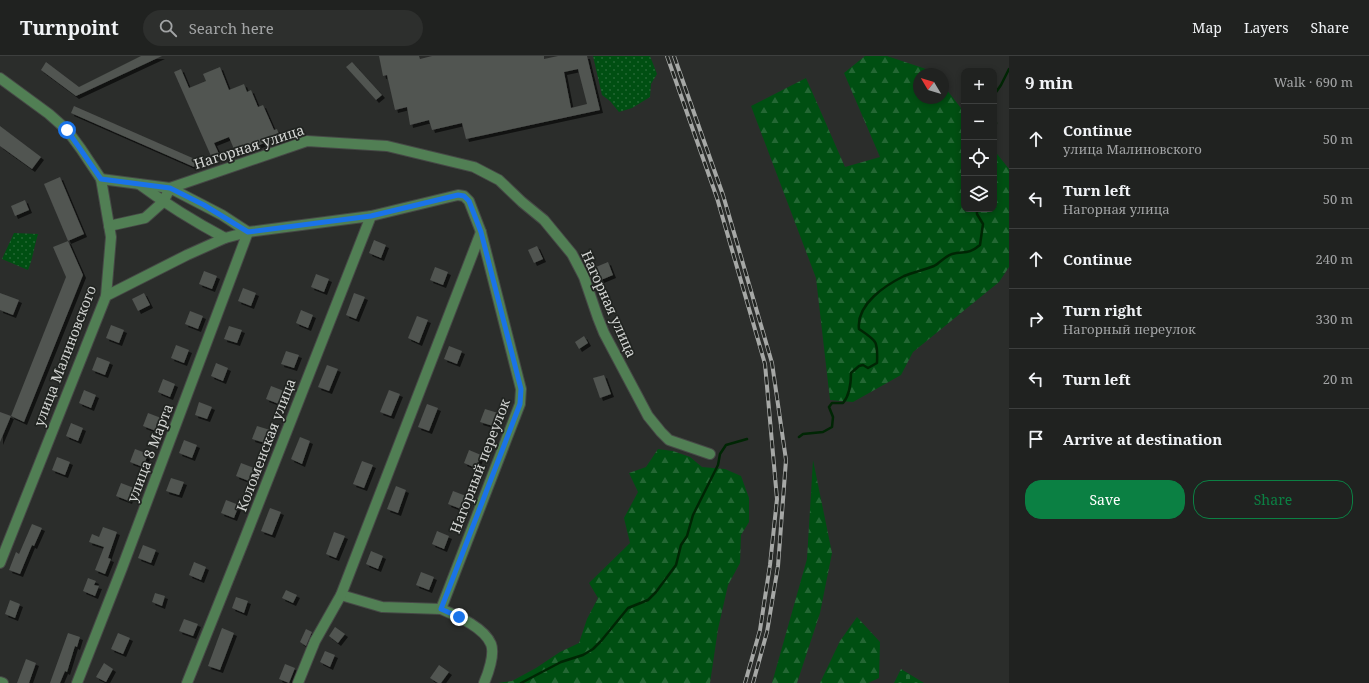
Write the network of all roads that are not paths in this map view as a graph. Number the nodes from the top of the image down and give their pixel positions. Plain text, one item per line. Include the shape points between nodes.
1 (0, 78) edge
2 (101, 179) junction
3 (137, 183) junction
4 (170, 188) junction
5 (163, 202) junction
6 (371, 216) junction
7 (109, 226) junction
8 (248, 232) junction
9 (481, 232) junction
10 (225, 238) junction
11 (106, 296) junction
12 (710, 454) dead end
13 (0, 563) edge
14 (341, 595) junction
15 (441, 609) junction
16 (77, 683) edge
17 (187, 683) edge
18 (298, 683) edge
19 (484, 683) edge

1 - 2 street, улица Малиновского via 67,130
2 - 3 street, Нагорная улица
2 - 7 street, улица Малиновского
3 - 4 street, Нагорная улица
3 - 5 street
4 - 5 street
4 - 8 street
4 - 12 street, Нагорная улица via 307,141 387,146 474,167 487,173 499,180 544,220 572,254 584,277 604,333 648,416 669,440
5 - 7 street via 145,218
5 - 10 street
6 - 8 street
6 - 9 street, Нагорный переулок via 458,195 469,201
6 - 17 street, Коломенская улица
7 - 11 street, улица Малиновского via 111,237
8 - 10 street
8 - 16 street, улица 8 Марта
9 - 14 street
9 - 15 street, Нагорный переулок via 521,396
10 - 11 street
11 - 13 street, улица Малиновского
14 - 15 street via 382,607
14 - 18 street via 315,641
15 - 19 street via 481,631 491,645 490,667

